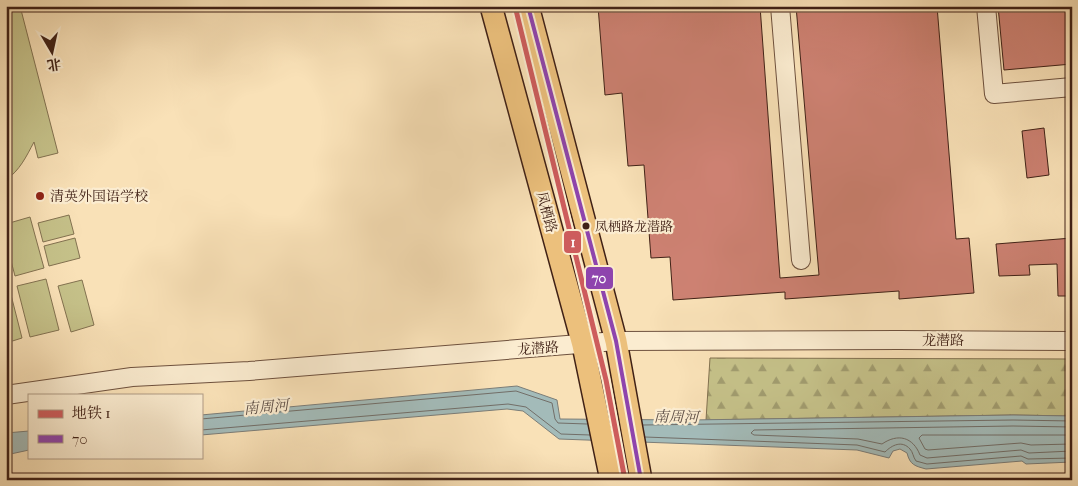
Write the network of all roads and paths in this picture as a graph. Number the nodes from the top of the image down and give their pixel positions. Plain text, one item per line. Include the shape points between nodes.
1 (491, 6) edge
2 (528, 6) edge
3 (780, 6) edge
4 (986, 6) edge
5 (1072, 87) edge
6 (801, 260) dead end
7 (616, 341) junction
8 (1072, 341) edge
9 (583, 345) junction
10 (6, 396) edge
11 (611, 480) edge
12 (641, 480) edge

1 - 9 main road, 凤栖路
2 - 7 main road
3 - 6 street
4 - 5 street via 994,94
7 - 8 street, 龙潜路
7 - 9 street, 龙潜路
7 - 12 main road
9 - 10 street, 龙潜路 via 132,377
9 - 11 main road, 凤栖路

